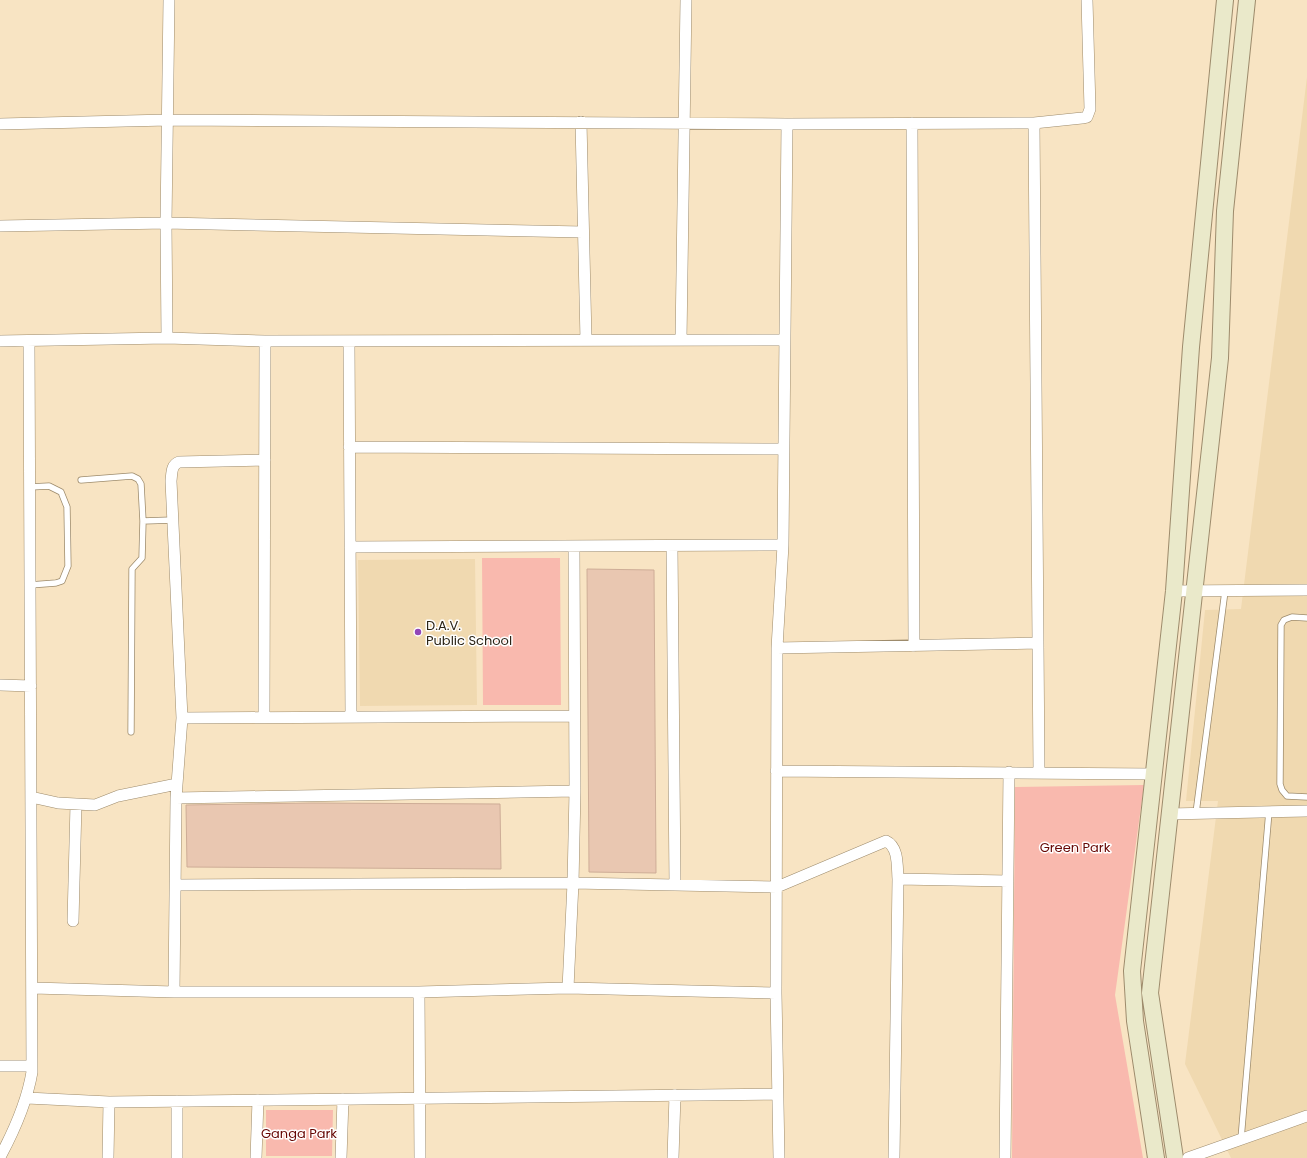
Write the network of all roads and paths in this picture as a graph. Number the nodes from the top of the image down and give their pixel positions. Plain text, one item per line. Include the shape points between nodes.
1 (169, 0) edge
2 (686, 0) edge
3 (1087, 0) edge
4 (1225, 0) edge
5 (1247, 0) edge
6 (168, 120) junction
7 (581, 122) junction
8 (684, 123) junction
9 (912, 123) junction
10 (1034, 123) junction
11 (0, 124) edge
12 (787, 124) junction
13 (166, 223) junction
14 (0, 226) edge
15 (583, 232) junction
16 (167, 338) junction
17 (586, 340) junction
18 (681, 340) junction
19 (785, 340) junction
20 (0, 341) edge
21 (29, 341) junction
22 (265, 341) junction
23 (349, 341) junction
24 (349, 447) junction
25 (784, 449) junction
26 (265, 460) junction
27 (81, 480) dead end
28 (30, 487) junction
29 (173, 520) junction
30 (143, 521) junction
31 (783, 545) junction
32 (574, 546) junction
33 (672, 546) junction
34 (350, 547) junction
35 (30, 585) junction
36 (1307, 590) edge
37 (1174, 591) junction
38 (1194, 591) junction
39 (1225, 591) junction
40 (1307, 618) edge
41 (1038, 643) junction
42 (914, 646) junction
43 (776, 648) junction
44 (0, 685) edge
45 (31, 686) junction
46 (574, 716) junction
47 (264, 717) junction
48 (351, 717) junction
49 (182, 718) junction
50 (131, 732) dead end
51 (776, 771) junction
52 (1009, 772) junction
53 (1039, 773) junction
54 (1154, 774) junction
55 (177, 784) junction
56 (575, 791) junction
57 (32, 797) junction
58 (1307, 797) edge
59 (176, 798) junction
60 (76, 804) junction
61 (1307, 811) edge
62 (1269, 812) junction
63 (1169, 814) junction
64 (1196, 814) junction
65 (898, 879) junction
66 (1008, 881) junction
67 (573, 883) junction
68 (176, 885) junction
69 (675, 885) junction
70 (777, 887) junction
71 (73, 922) dead end
72 (33, 988) junction
73 (568, 988) junction
74 (174, 992) junction
75 (419, 992) junction
76 (776, 993) junction
77 (0, 1066) edge
78 (32, 1066) junction
79 (777, 1094) junction
80 (675, 1095) junction
81 (418, 1097) junction
82 (26, 1098) junction
83 (343, 1099) junction
84 (258, 1100) junction
85 (177, 1101) junction
86 (109, 1102) junction
87 (1307, 1116) edge
88 (1241, 1140) junction
89 (0, 1157) edge
90 (108, 1158) edge
91 (177, 1158) edge
92 (256, 1158) edge
93 (341, 1158) edge
94 (420, 1158) edge
95 (673, 1158) edge
96 (778, 1158) edge
97 (894, 1158) edge
98 (1005, 1158) edge
99 (1156, 1158) edge
100 (1175, 1158) edge
101 (1188, 1158) edge

1 - 6 street
2 - 8 street
3 - 10 street via 1089,114 1082,118
4 - 37 street via 1191,347
5 - 38 street via 1225,211 1220,358
6 - 7 street
6 - 11 street
6 - 13 street
7 - 8 street
7 - 15 street
8 - 12 street
8 - 18 street
9 - 10 street
9 - 12 street
9 - 42 street
10 - 41 street
12 - 19 street
13 - 14 street
13 - 15 street
13 - 16 street
15 - 17 street
16 - 21 street
16 - 22 street
17 - 18 street
17 - 23 street
18 - 19 street
19 - 25 street
20 - 21 street
21 - 28 street
22 - 23 street
22 - 26 street
23 - 24 street
24 - 25 street
24 - 34 street
25 - 31 street
26 - 29 street via 176,463 171,481
26 - 47 street
27 - 30 lane via 132,476 138,479 141,484
28 - 35 street
28 - 35 lane via 49,486 61,492 67,507 68,566 62,581
29 - 30 lane
29 - 49 street
30 - 50 lane via 142,558 132,569
31 - 33 street
31 - 43 street
32 - 33 street
32 - 34 street
32 - 46 street
33 - 69 street
34 - 48 street
35 - 45 street
36 - 39 street
37 - 38 street
37 - 54 street
38 - 39 street
38 - 63 street
39 - 64 lane
40 - 58 lane via 1292,617 1284,620 1280,633 1280,784 1287,796
41 - 42 street
41 - 53 street
42 - 43 street
43 - 51 street
44 - 45 street
45 - 57 street
46 - 48 street
46 - 56 street
47 - 48 street
47 - 49 street
49 - 55 street
51 - 52 street
51 - 70 street
52 - 53 street
52 - 66 street
53 - 54 street
54 - 99 street via 1132,971 1135,1021
55 - 59 street
55 - 60 street via 118,796 95,805
56 - 59 street
56 - 67 street
57 - 60 street
57 - 72 street
59 - 68 street
60 - 71 street
61 - 62 street
62 - 64 street
62 - 88 lane
63 - 64 street
63 - 100 street via 1150,993
65 - 66 street
65 - 70 street via 894,849 886,841
65 - 97 street
66 - 98 street
67 - 68 street
67 - 69 street
67 - 73 street
68 - 74 street
69 - 70 street
70 - 76 street
72 - 74 street
72 - 78 street
73 - 75 street
73 - 76 street
74 - 75 street
75 - 81 street
76 - 79 street
77 - 78 street
78 - 82 street
79 - 80 street
79 - 96 street
80 - 81 street
80 - 95 street
81 - 83 street
81 - 94 street
82 - 86 street
82 - 89 street
83 - 84 street
83 - 93 street
84 - 85 street
84 - 92 street
85 - 86 street
85 - 91 street
86 - 90 street
87 - 88 street
88 - 101 street

